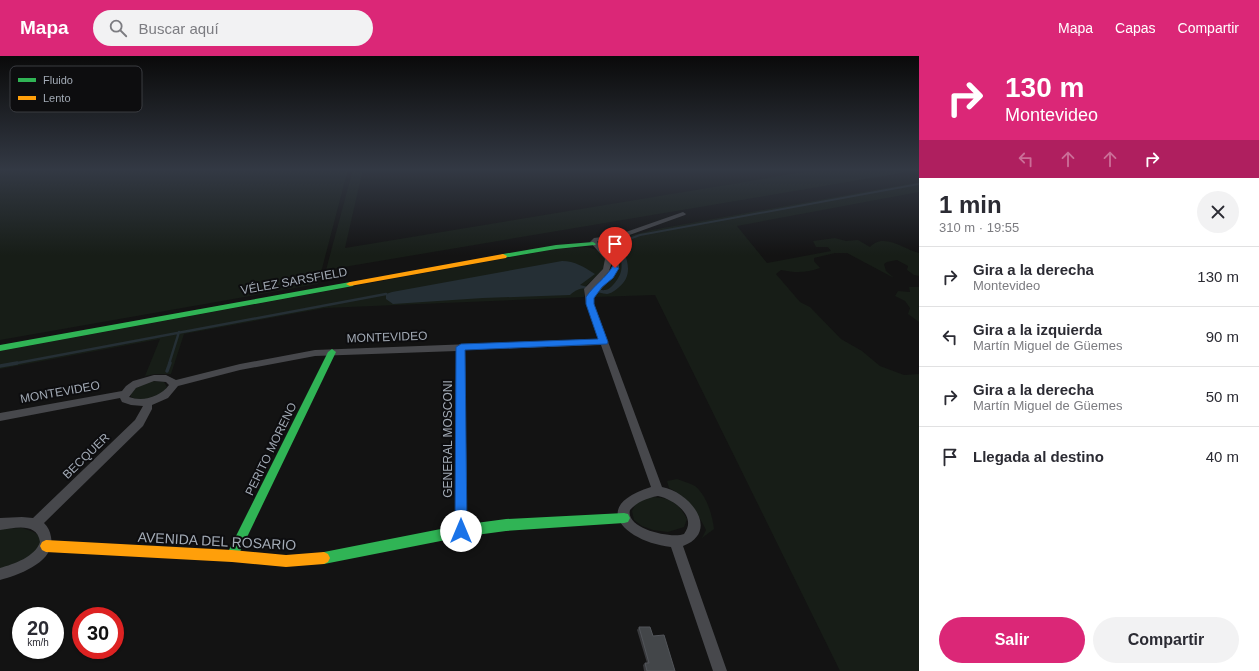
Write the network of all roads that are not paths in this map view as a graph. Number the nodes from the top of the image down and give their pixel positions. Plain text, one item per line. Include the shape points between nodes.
1 (683, 214) dead end
2 (607, 243) junction
3 (596, 245) junction
4 (590, 297) junction
5 (604, 342) junction
6 (461, 347) junction
7 (0, 348) edge
8 (332, 352) junction
9 (174, 384) junction
10 (124, 394) junction
11 (148, 402) junction
12 (0, 417) edge
13 (658, 491) junction
14 (624, 518) junction
15 (0, 524) edge
16 (35, 524) junction
17 (461, 531) junction
18 (675, 541) junction
19 (46, 546) junction
20 (232, 556) junction
21 (0, 574) edge
22 (720, 671) edge

1 - 2 street
2 - 3 street via 598,239 594,240
2 - 4 street via 616,262 614,272
3 - 4 street via 607,255 608,267 588,289
3 - 7 street, VÉLEZ SARSFIELD via 556,247 508,255
4 - 5 street via 590,304
5 - 6 street, MONTEVIDEO
5 - 13 street
6 - 8 street, MONTEVIDEO
6 - 17 street, GENERAL MOSCONI
8 - 9 street, MONTEVIDEO via 306,354 240,367
8 - 20 street, PERITO MORENO
9 - 10 street via 169,379 154,378 136,384
9 - 11 street via 169,393
10 - 11 street via 125,399 130,402
10 - 12 street, MONTEVIDEO
11 - 16 street, BECQUER via 139,423
13 - 14 street via 645,494 627,504 623,511
13 - 18 street via 670,494 686,505 692,514 695,523 693,533 686,539
14 - 17 street, AVENIDA DEL ROSARIO via 506,525
14 - 18 street via 631,527 654,539
15 - 16 street
16 - 19 street via 44,531
17 - 20 street, AVENIDA DEL ROSARIO via 321,559 286,561
18 - 22 street
19 - 20 street, AVENIDA DEL ROSARIO
19 - 21 street via 38,556 23,566

